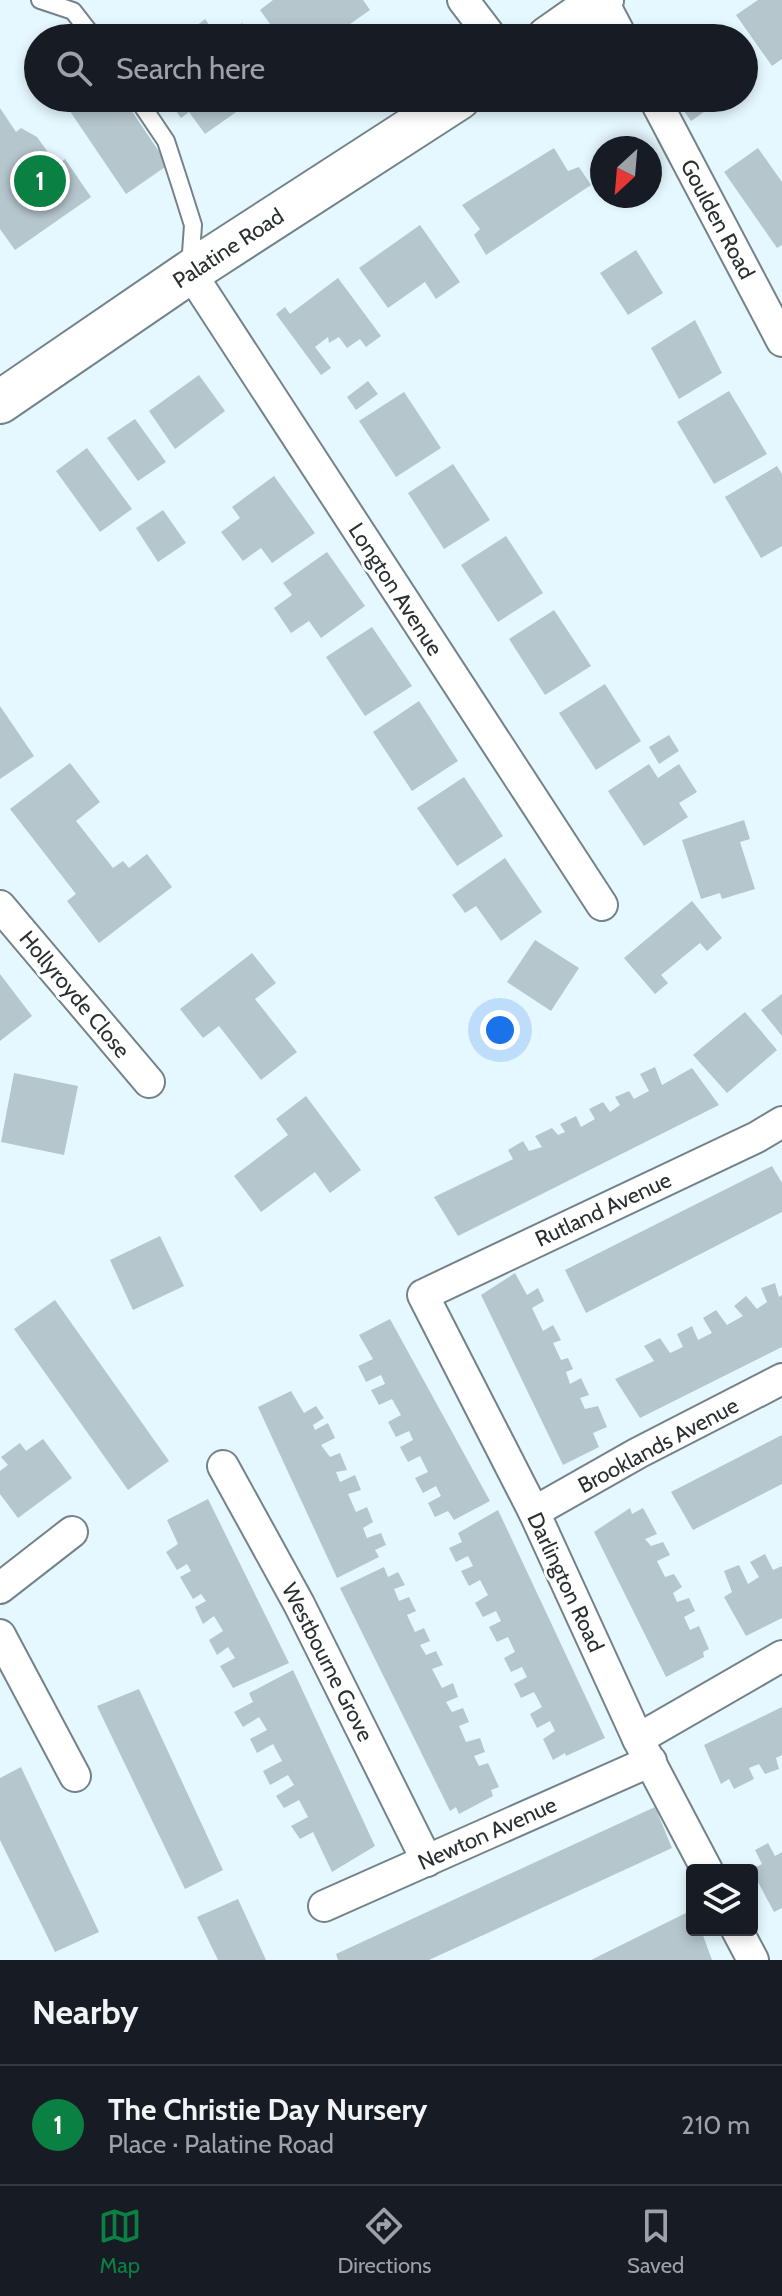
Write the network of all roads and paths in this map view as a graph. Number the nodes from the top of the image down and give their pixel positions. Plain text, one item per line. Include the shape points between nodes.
1 (40, 0) edge
2 (463, 0) edge
3 (602, 0) edge
4 (83, 24) edge
5 (481, 24) edge
6 (568, 24) edge
7 (615, 24) edge
8 (146, 112) edge
9 (437, 112) edge
10 (661, 112) edge
11 (190, 272) junction
12 (782, 341) edge
13 (1, 400) edge
14 (602, 905) dead end
15 (0, 906) edge
16 (149, 1082) dead end
17 (782, 1122) edge
18 (423, 1295) joint
19 (782, 1379) edge
20 (223, 1466) dead end
21 (534, 1512) junction
22 (72, 1532) dead end
23 (0, 1588) edge
24 (0, 1635) edge
25 (782, 1656) edge
26 (645, 1750) junction
27 (75, 1776) dead end
28 (427, 1861) junction
29 (704, 1864) edge
30 (324, 1906) dead end
31 (740, 1936) edge
32 (753, 1960) edge

1 - 4 lane via 73,11
2 - 5 street
3 - 6 main road
3 - 7 street
8 - 11 lane via 166,141 193,225
9 - 11 main road, Palatine Road
10 - 12 street, Goulden Road
11 - 13 main road, Palatine Road
11 - 14 street, Longton Avenue
15 - 16 street, Hollyroyde Close
17 - 18 street, Rutland Avenue
18 - 21 street, Darlington Road
19 - 21 street, Brooklands Avenue
20 - 28 street, Westbourne Grove via 299,1604
21 - 26 street, Darlington Road
22 - 23 street
24 - 27 street
25 - 26 street, Newton Avenue
26 - 28 street, Newton Avenue via 538,1810
26 - 29 street, Darlington Road
28 - 30 street, Newton Avenue
31 - 32 street

